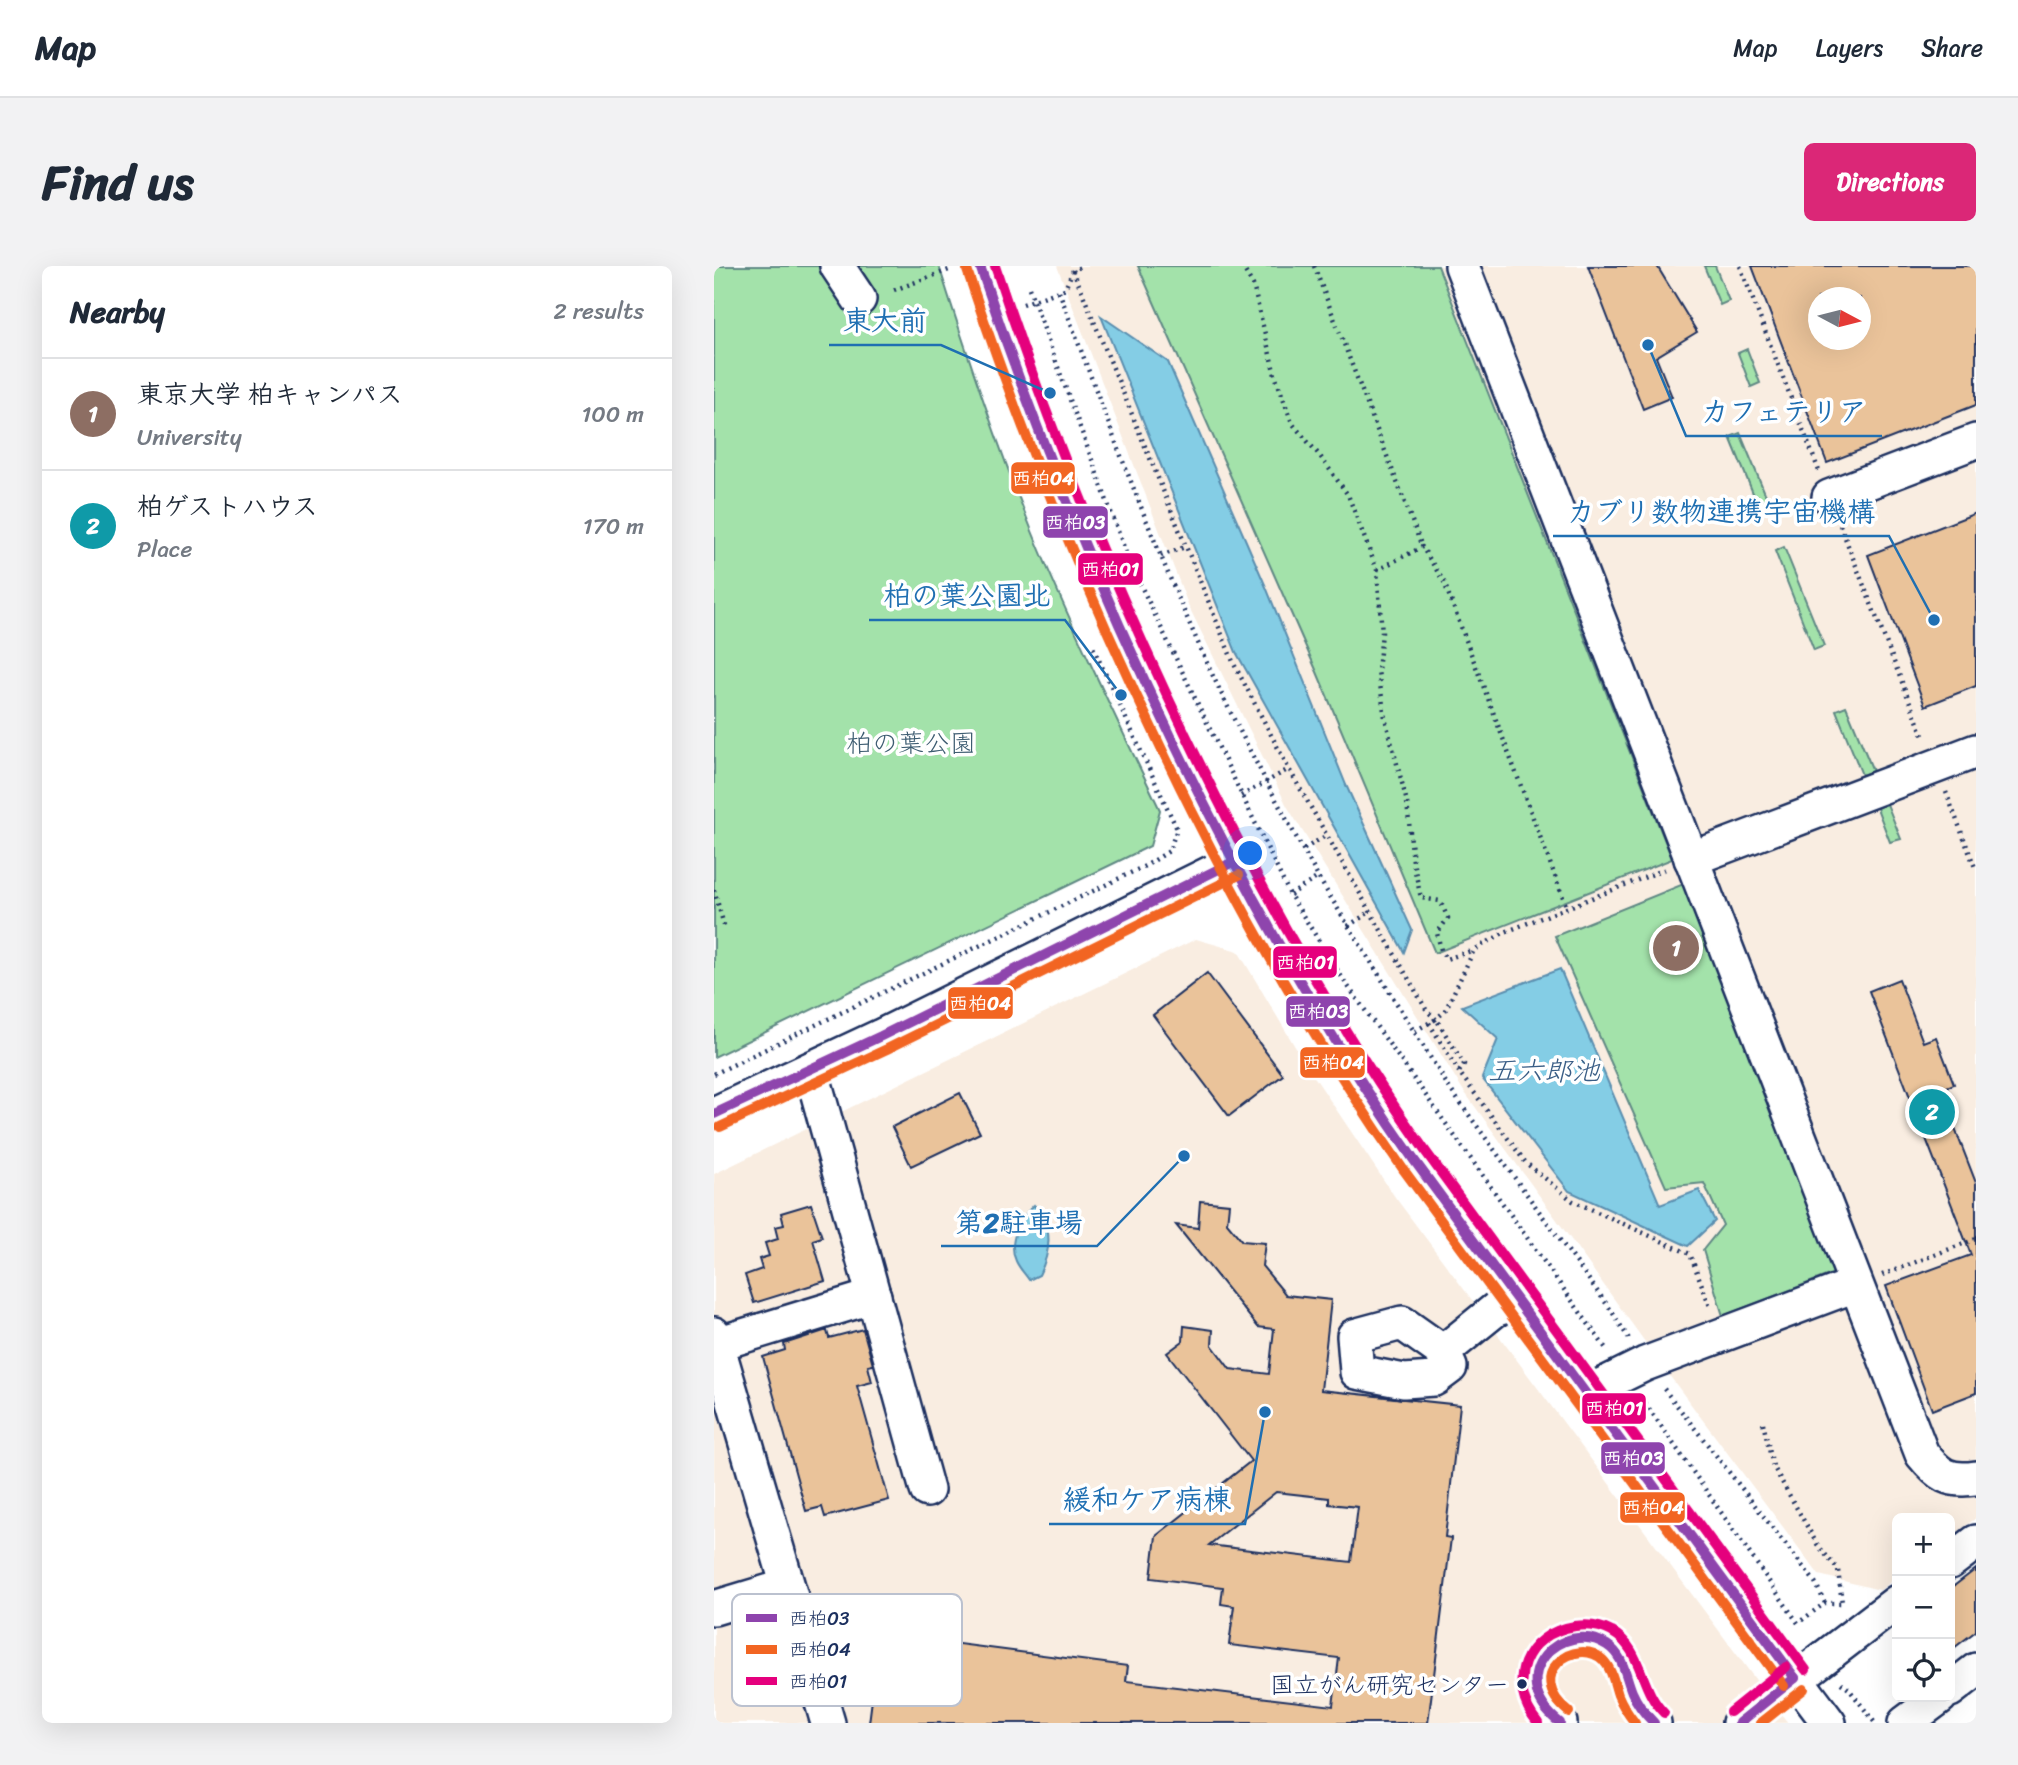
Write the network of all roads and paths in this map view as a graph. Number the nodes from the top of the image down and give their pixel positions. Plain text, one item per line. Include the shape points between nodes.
1 (837, 266) edge
2 (1083, 266) edge
3 (1242, 266) edge
4 (1314, 266) edge
5 (1462, 266) edge
6 (1740, 266) edge
7 (1073, 270) junction
8 (957, 271) edge
9 (1029, 288) dead end
10 (894, 290) dead end
11 (1059, 291) junction
12 (859, 299) dead end
13 (1034, 300) junction
14 (1016, 307) dead end
15 (1976, 441) edge
16 (1829, 497) junction
17 (1185, 547) junction
18 (1422, 547) junction
19 (1161, 556) junction
20 (1377, 570) junction
21 (1089, 638) dead end
22 (1976, 751) edge
23 (1936, 766) junction
24 (1289, 769) junction
25 (1267, 783) junction
26 (1241, 796) junction
27 (1327, 835) junction
28 (1304, 849) junction
29 (1690, 859) junction
30 (1233, 862) junction
31 (1976, 870) edge
32 (1318, 877) junction
33 (714, 890) edge
34 (1290, 895) junction
35 (1567, 908) junction
36 (1370, 912) junction
37 (1348, 926) junction
38 (725, 929) dead end
39 (1474, 950) junction
40 (1436, 1019) junction
41 (1429, 1023) junction
42 (1415, 1031) junction
43 (811, 1069) junction
44 (1459, 1072) junction
45 (714, 1074) edge
46 (714, 1114) edge
47 (1976, 1239) edge
48 (1855, 1285) junction
49 (874, 1296) junction
50 (1518, 1303) junction
51 (1721, 1334) junction
52 (715, 1339) edge
53 (1443, 1352) dead end
54 (1634, 1369) junction
55 (1584, 1394) junction
56 (1763, 1423) dead end
57 (1976, 1478) edge
58 (927, 1490) dead end
59 (1976, 1542) edge
60 (1955, 1558) edge
61 (787, 1587) junction
62 (763, 1594) edge
63 (789, 1594) edge
64 (732, 1603) edge
65 (1825, 1603) dead end
66 (1842, 1603) dead end
67 (1892, 1606) edge
68 (714, 1608) edge
69 (1798, 1623) dead end
70 (1976, 1670) edge
71 (1795, 1678) junction
72 (1834, 1679) dead end
73 (1955, 1685) edge
74 (1933, 1702) edge
75 (823, 1706) edge
76 (828, 1723) edge
77 (1560, 1723) edge
78 (1654, 1723) edge
79 (1739, 1723) edge
80 (1829, 1723) edge
81 (1875, 1723) edge
82 (1905, 1723) edge

1 - 12 street
2 - 7 path
3 - 20 path via 1254,285 1275,375 1292,423 1348,495
4 - 18 path
5 - 29 street
6 - 16 path
7 - 11 path via 1065,289
7 - 17 path
8 - 10 path
8 - 30 street via 995,314 1124,637
9 - 13 path
11 - 13 path
11 - 19 path
13 - 14 path
13 - 26 path via 1129,561
15 - 16 street
16 - 23 path
17 - 19 path
17 - 24 path via 1234,664
18 - 20 path
18 - 35 path via 1444,582
19 - 25 path
20 - 39 path via 1382,633 1378,671 1407,802 1421,898 1440,901 1448,918 1437,933 1446,959
21 - 45 path via 1177,829 1170,851
22 - 23 street
23 - 29 street
23 - 31 path
24 - 25 path
24 - 27 path
25 - 26 path
25 - 28 path
26 - 34 path
27 - 28 path
27 - 36 path
28 - 32 path
29 - 35 path
29 - 48 street
30 - 43 street
30 - 50 street via 1357,1077
32 - 34 path
32 - 37 path
33 - 38 path
34 - 54 path via 1353,993
35 - 39 path via 1505,932
36 - 37 path
36 - 40 path
37 - 42 path
39 - 40 path via 1445,1011
40 - 41 path
40 - 44 path via 1464,1064
41 - 42 path
41 - 44 path
42 - 54 path via 1450,1089 1611,1310
43 - 46 street
43 - 49 street
44 - 51 path via 1535,1171 1573,1200 1690,1254
47 - 48 path
48 - 51 street
48 - 57 street via 1922,1454 1938,1474 1960,1480
49 - 52 street
49 - 58 street
50 - 53 street via 1496,1309
50 - 55 street
51 - 54 street
52 - 61 street
54 - 55 street
54 - 65 path via 1815,1582
54 - 69 path
55 - 71 street
56 - 66 path via 1773,1466 1817,1544 1838,1570
59 - 60 street
61 - 62 street
61 - 63 street
64 - 68 street
67 - 71 street
70 - 73 street
71 - 79 street
71 - 80 street
72 - 81 path via 1849,1689
74 - 82 street
75 - 76 street
77 - 78 street via 1548,1716 1539,1701 1537,1668 1546,1651 1559,1642 1579,1639 1606,1644 1619,1656 1633,1693

